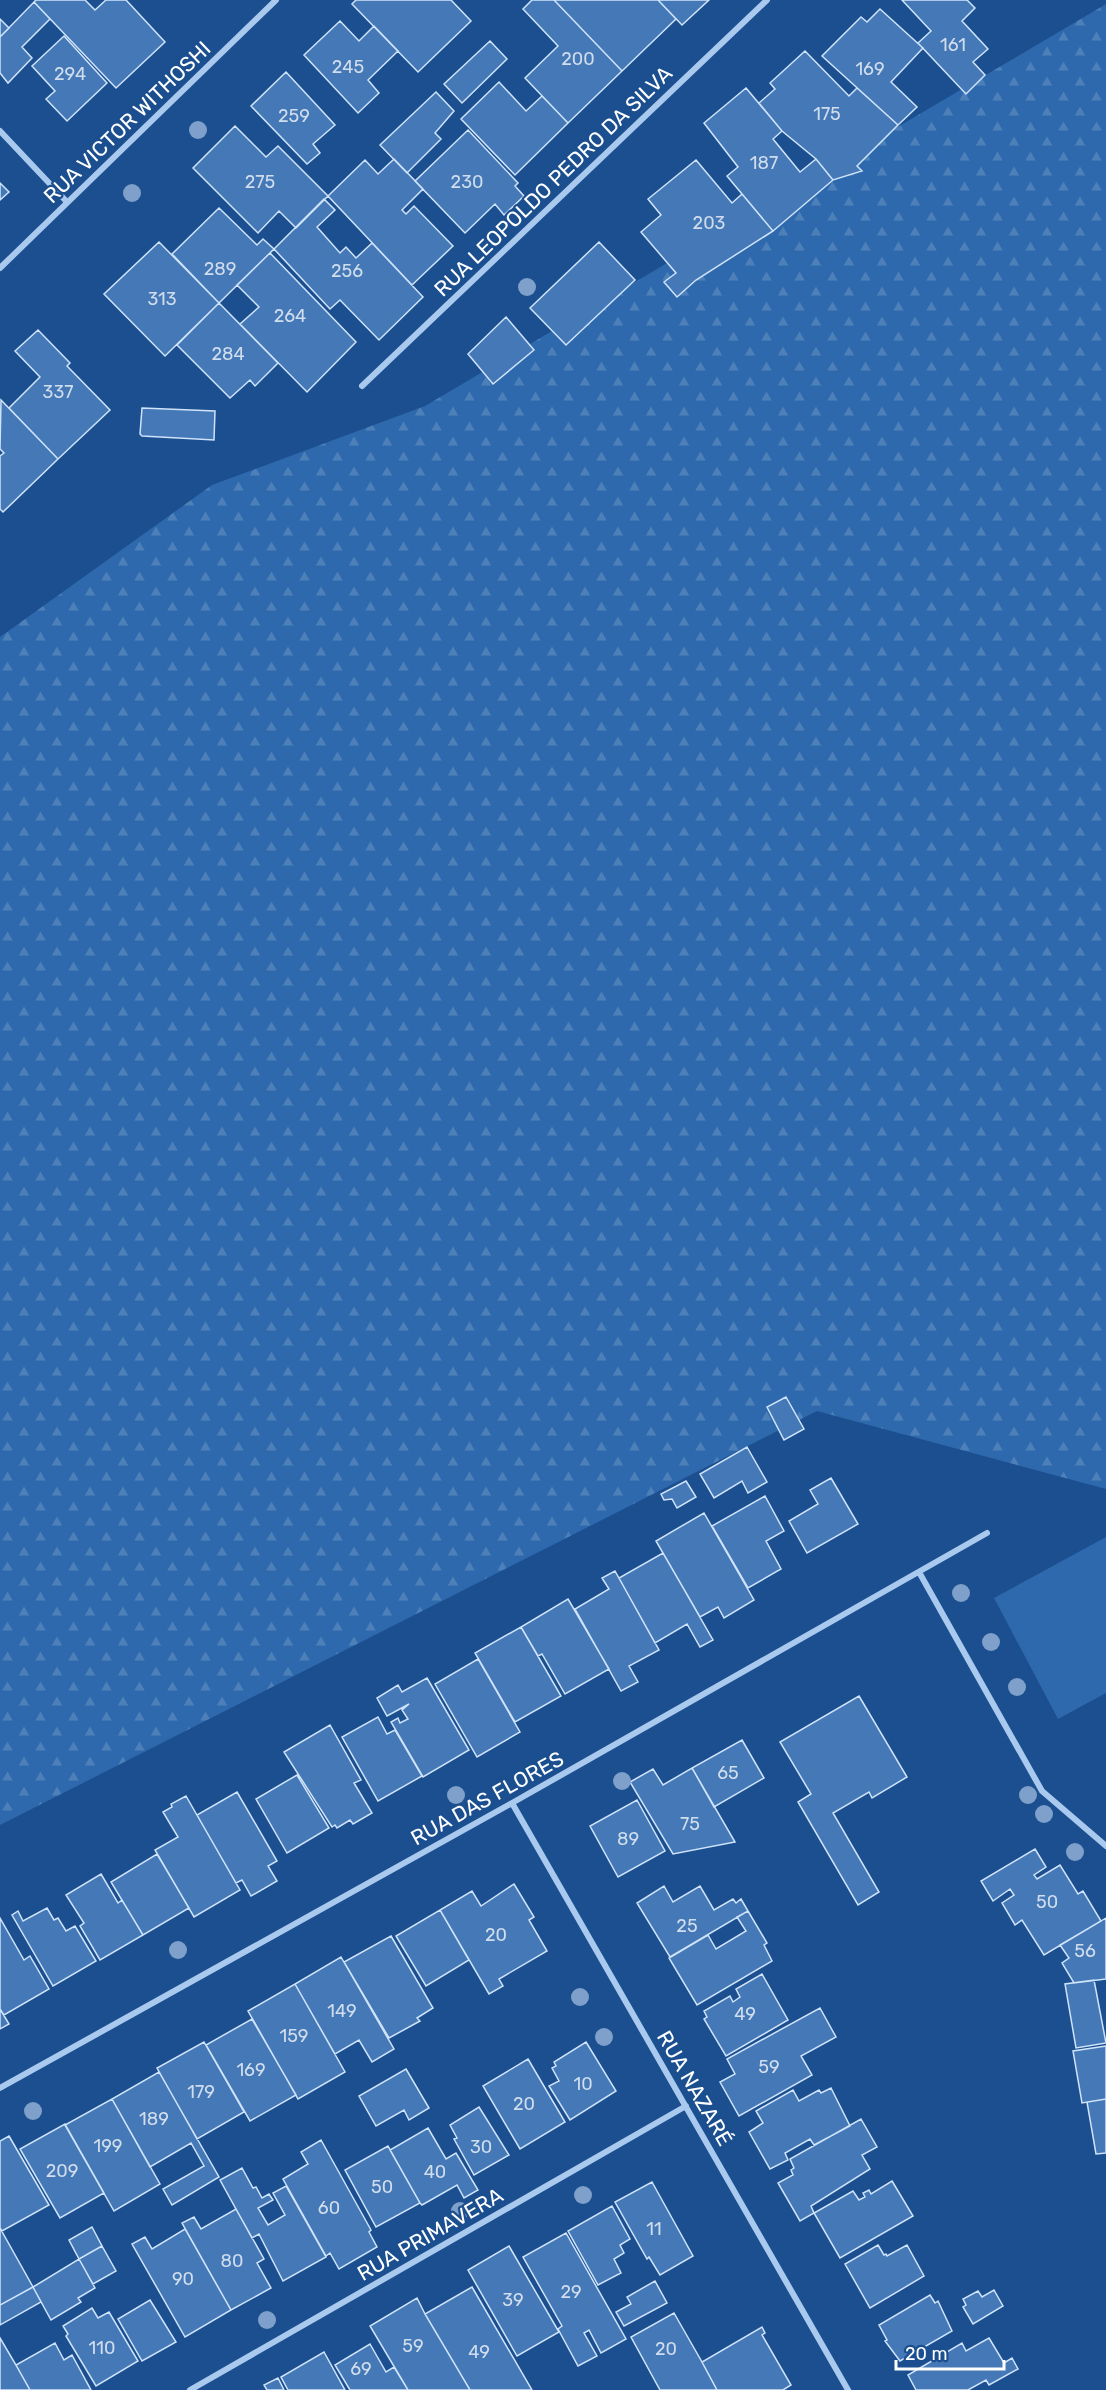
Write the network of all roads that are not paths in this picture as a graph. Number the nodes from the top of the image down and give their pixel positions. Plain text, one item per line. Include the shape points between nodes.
1 (276, 0) edge
2 (766, 0) edge
3 (0, 131) edge
4 (68, 202) junction
5 (0, 268) edge
6 (362, 386) dead end
7 (987, 1533) dead end
8 (919, 1572) junction
9 (512, 1803) junction
10 (1106, 1846) edge
11 (0, 2088) edge
12 (686, 2106) junction
13 (190, 2390) edge
14 (848, 2390) edge

1 - 4 street, RUA VICTOR WITHOSHI
2 - 6 street, RUA LEOPOLDO PEDRO DA SILVA
3 - 4 street
4 - 5 street, RUA VICTOR WITHOSHI
7 - 8 street, RUA DAS FLORES
8 - 9 street, RUA DAS FLORES
8 - 10 street via 1042,1791
9 - 11 street, RUA DAS FLORES
9 - 12 street, RUA NAZARÉ
12 - 13 street, RUA PRIMAVERA
12 - 14 street, RUA NAZARÉ

